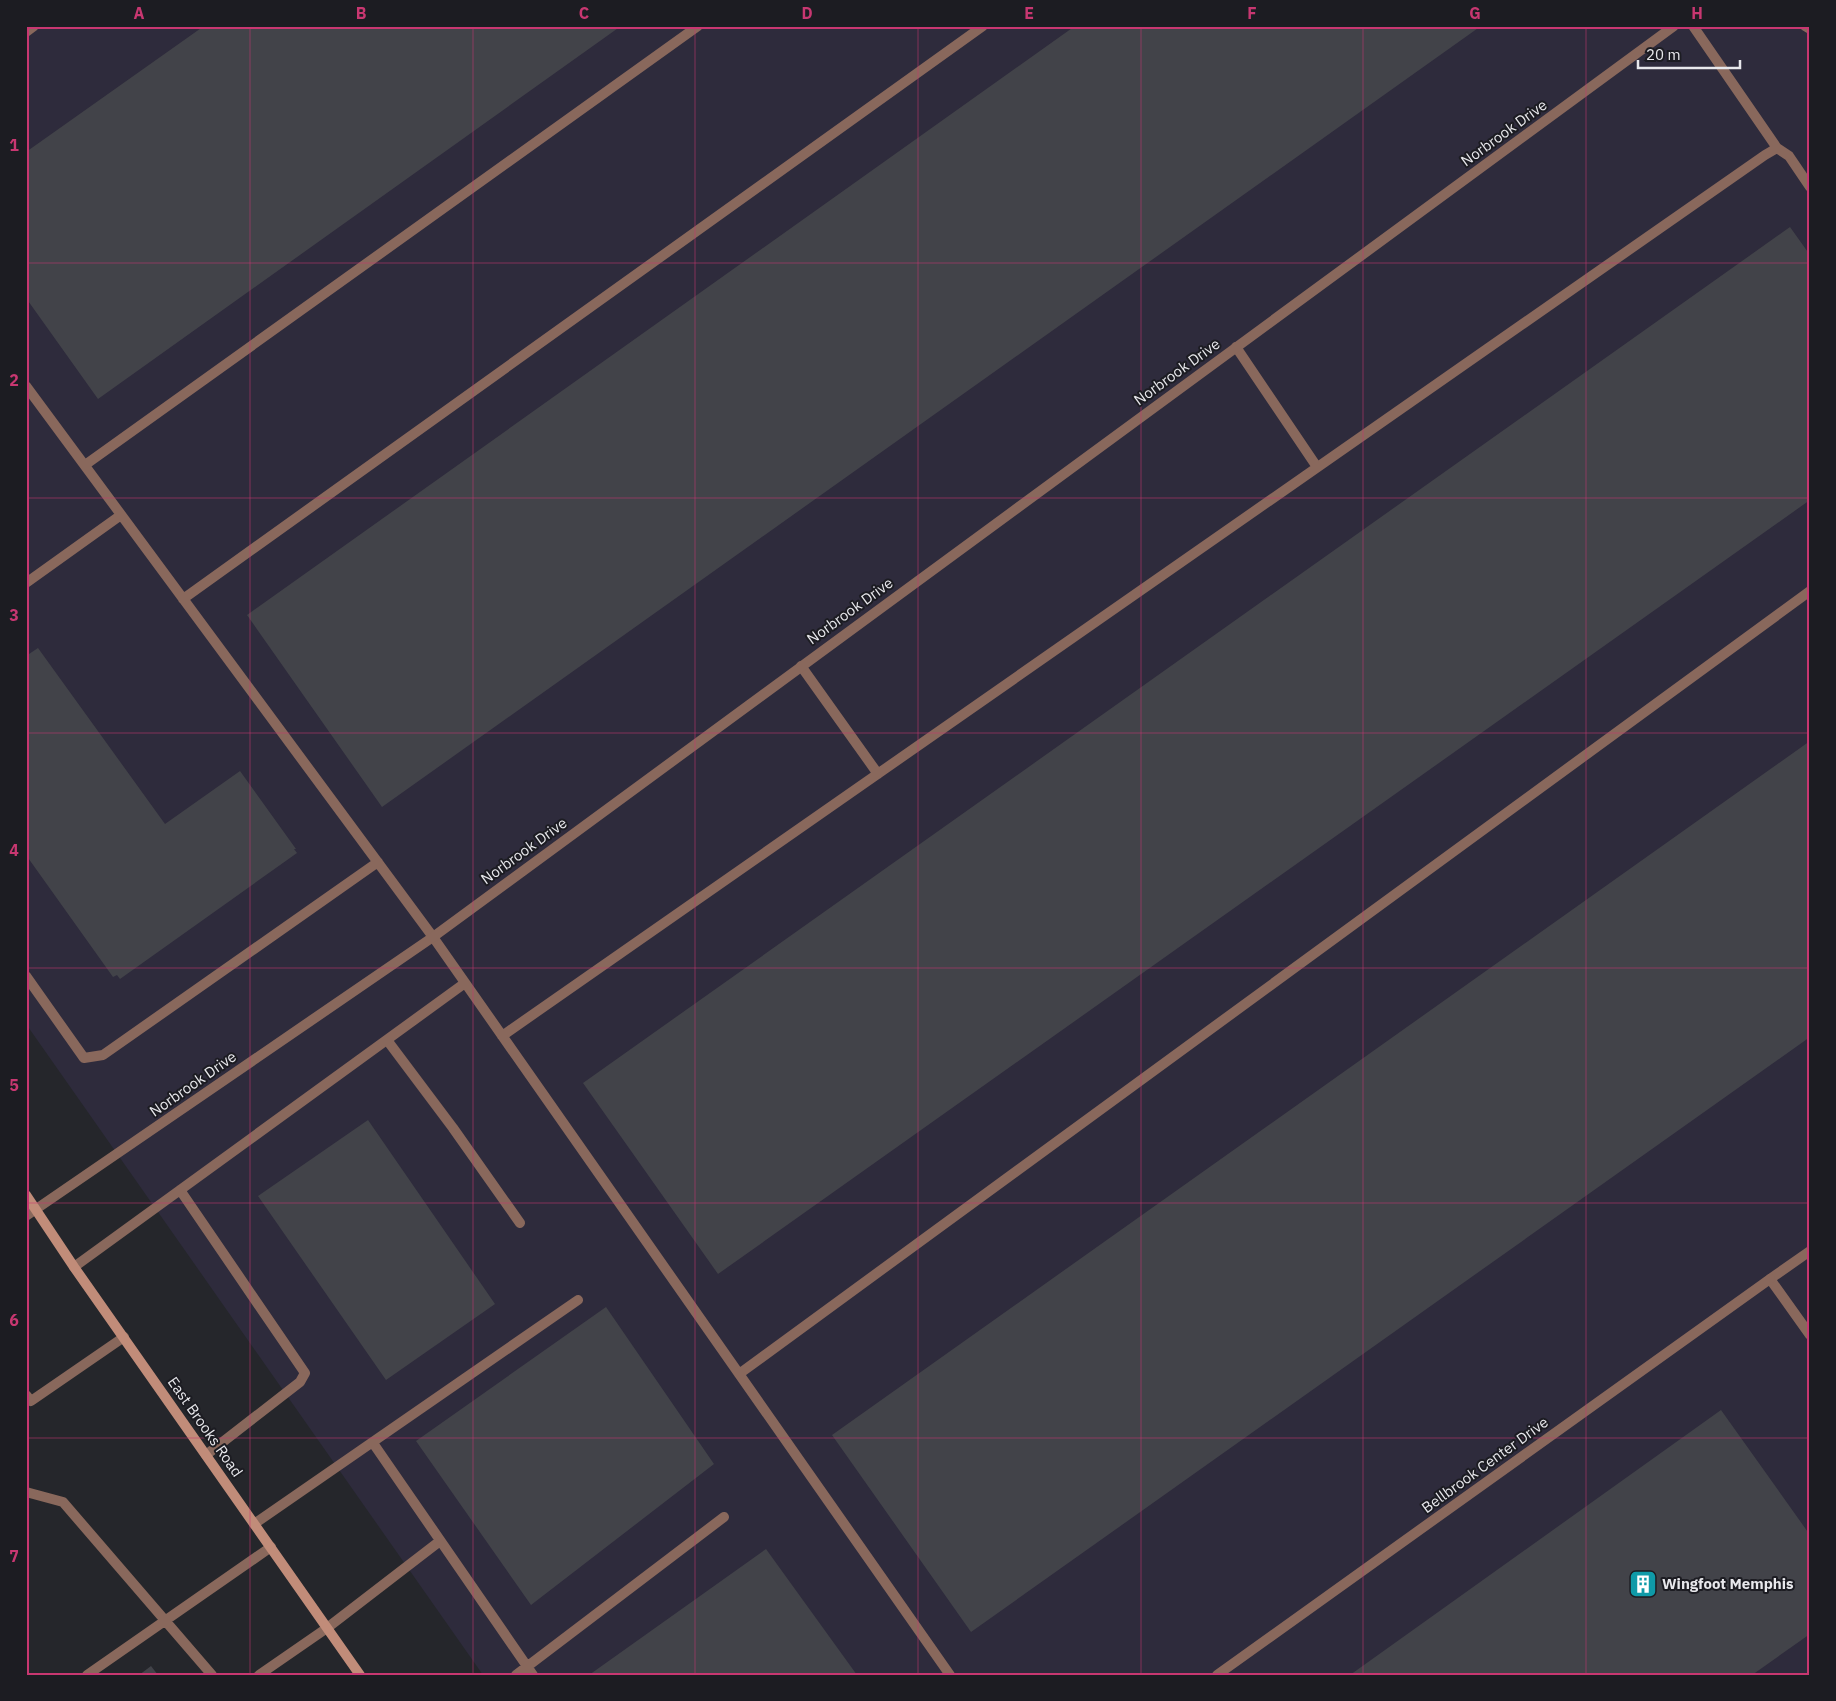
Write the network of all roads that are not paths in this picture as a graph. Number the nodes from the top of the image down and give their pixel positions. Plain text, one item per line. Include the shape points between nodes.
1 (34, 26) edge
2 (698, 26) edge
3 (982, 26) edge
4 (1674, 26) edge
5 (1693, 26) edge
6 (1805, 26) edge
7 (1810, 29) edge
8 (26, 32) edge
9 (1777, 148) junction
10 (1810, 187) edge
11 (1236, 347) junction
12 (26, 386) edge
13 (85, 465) junction
14 (1318, 467) junction
15 (121, 515) junction
16 (26, 583) edge
17 (1810, 591) edge
18 (183, 599) junction
19 (801, 666) junction
20 (878, 774) junction
21 (378, 862) junction
22 (432, 937) junction
23 (26, 976) edge
24 (465, 983) junction
25 (502, 1036) junction
26 (387, 1040) junction
27 (180, 1190) junction
28 (26, 1195) edge
29 (36, 1209) junction
30 (26, 1216) edge
31 (520, 1223) dead end
32 (1810, 1251) edge
33 (74, 1267) junction
34 (1770, 1279) junction
35 (578, 1300) dead end
36 (1810, 1335) edge
37 (124, 1337) junction
38 (739, 1374) junction
39 (26, 1394) edge
40 (372, 1443) junction
41 (206, 1455) junction
42 (26, 1492) edge
43 (724, 1517) dead end
44 (254, 1524) junction
45 (440, 1541) junction
46 (271, 1547) junction
47 (165, 1622) junction
48 (327, 1628) junction
49 (530, 1671) edge
50 (87, 1675) edge
51 (212, 1675) edge
52 (259, 1675) edge
53 (360, 1675) edge
54 (516, 1675) edge
55 (950, 1675) edge
56 (1217, 1675) edge

1 - 8 street
2 - 13 street
3 - 18 street
4 - 11 street, Norbrook Drive
5 - 9 street
6 - 7 street
9 - 10 street via 1789,156
9 - 14 street
11 - 14 street
11 - 19 street, Norbrook Drive
12 - 13 street
13 - 15 street
14 - 20 street
15 - 16 street
15 - 18 street
17 - 38 street
18 - 21 street
19 - 20 street
19 - 22 street, Norbrook Drive
20 - 25 street
21 - 22 street
21 - 23 street via 102,1056 84,1058
22 - 24 street
22 - 29 street, Norbrook Drive
24 - 25 street
24 - 26 street
25 - 38 street
26 - 27 street
26 - 31 street
27 - 33 street
27 - 41 street via 305,1373 300,1382
28 - 29 main road, East Brooks Road
29 - 30 street, Norbrook Drive
29 - 33 main road, East Brooks Road
32 - 34 street, Bellbrook Center Drive
33 - 37 main road, East Brooks Road
34 - 36 street
34 - 56 street, Bellbrook Center Drive
35 - 40 street
37 - 39 street via 31,1401
37 - 41 main road, East Brooks Road
38 - 55 street
40 - 44 street
40 - 45 street
41 - 44 main road, East Brooks Road
42 - 47 street via 63,1502
43 - 49 street
44 - 46 main road, East Brooks Road
45 - 48 street
45 - 49 street
46 - 47 street
46 - 48 main road, East Brooks Road
47 - 50 street
47 - 51 street
48 - 52 street
48 - 53 main road, East Brooks Road
49 - 54 street

